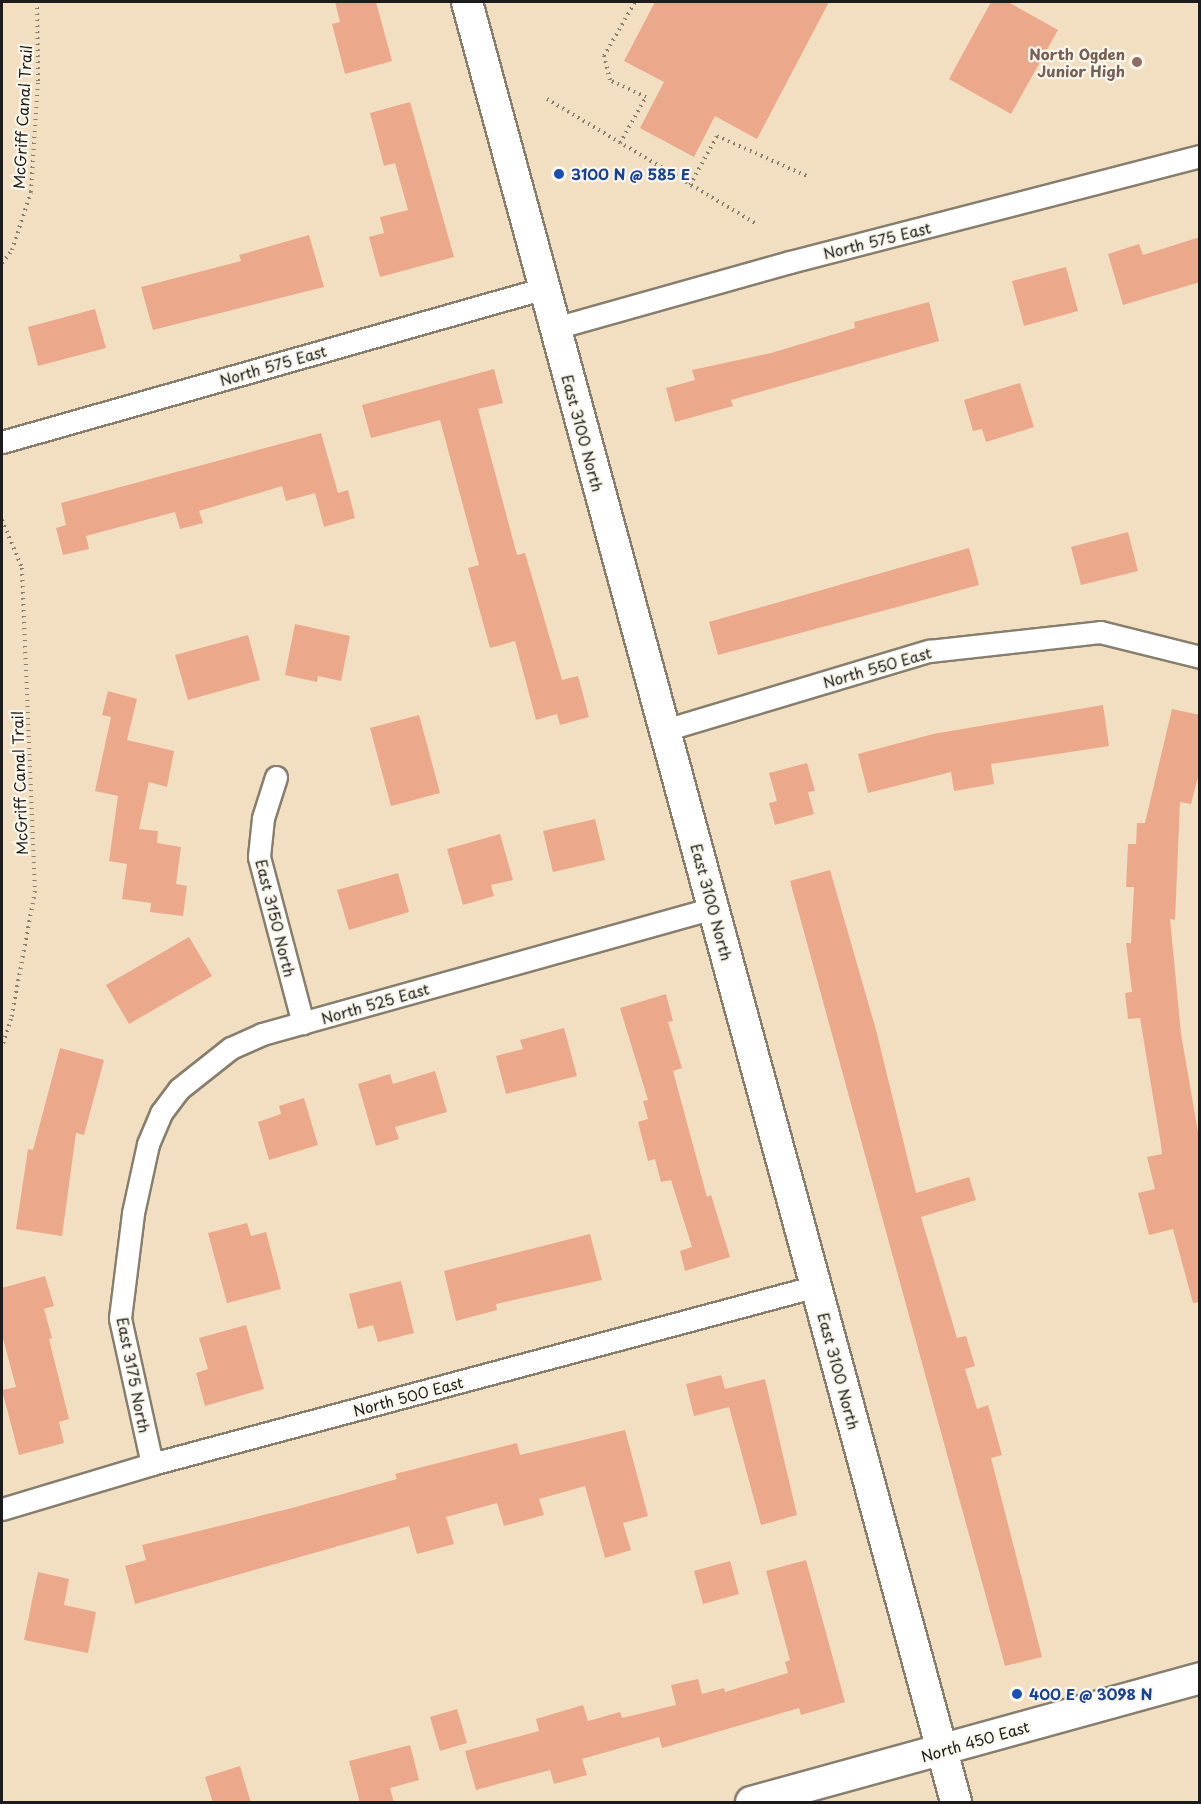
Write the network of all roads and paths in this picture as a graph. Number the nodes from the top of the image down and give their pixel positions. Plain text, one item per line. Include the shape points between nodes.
1 (37, 2) edge
2 (467, 2) edge
3 (635, 2) edge
4 (547, 99) dead end
5 (620, 144) junction
6 (1200, 156) edge
7 (807, 176) dead end
8 (690, 185) junction
9 (757, 224) dead end
10 (2, 263) edge
11 (545, 288) junction
12 (555, 328) junction
13 (2, 442) edge
14 (2, 520) edge
15 (1200, 657) edge
16 (665, 730) junction
17 (276, 777) dead end
18 (714, 908) junction
19 (303, 1023) junction
20 (2, 1046) edge
21 (132, 1213) joint
22 (817, 1286) junction
23 (152, 1464) junction
24 (2, 1509) edge
25 (1200, 1678) edge
26 (943, 1750) junction
27 (751, 1803) edge
28 (956, 1803) edge

1 - 10 path, McGriff Canal Trail via 38,81 31,192 12,249
2 - 11 main road, East 3100 North
3 - 5 path via 604,57 610,80 646,97
4 - 5 path
5 - 8 path
6 - 12 street, North 575 East via 790,262
7 - 8 path via 717,136
8 - 9 path
11 - 12 main road, East 3100 North
11 - 13 street, North 575 East
12 - 16 main road, East 3100 North
14 - 20 path, McGriff Canal Trail via 22,568 34,891 15,999
15 - 16 street, North 550 East via 1100,632 929,651
16 - 18 main road, East 3100 North
17 - 19 street, East 3150 North via 263,818 259,857
18 - 19 street, North 525 East
18 - 22 main road, East 3100 North
19 - 21 street, North 525 East via 231,1048 179,1089 161,1113 148,1144
21 - 23 street, East 3175 North via 120,1318
22 - 23 street, North 500 East
22 - 26 main road, East 3100 North
23 - 24 street, North 500 East
25 - 26 main road, North 450 East
26 - 27 main road, North 450 East
26 - 28 main road, East 3100 North

